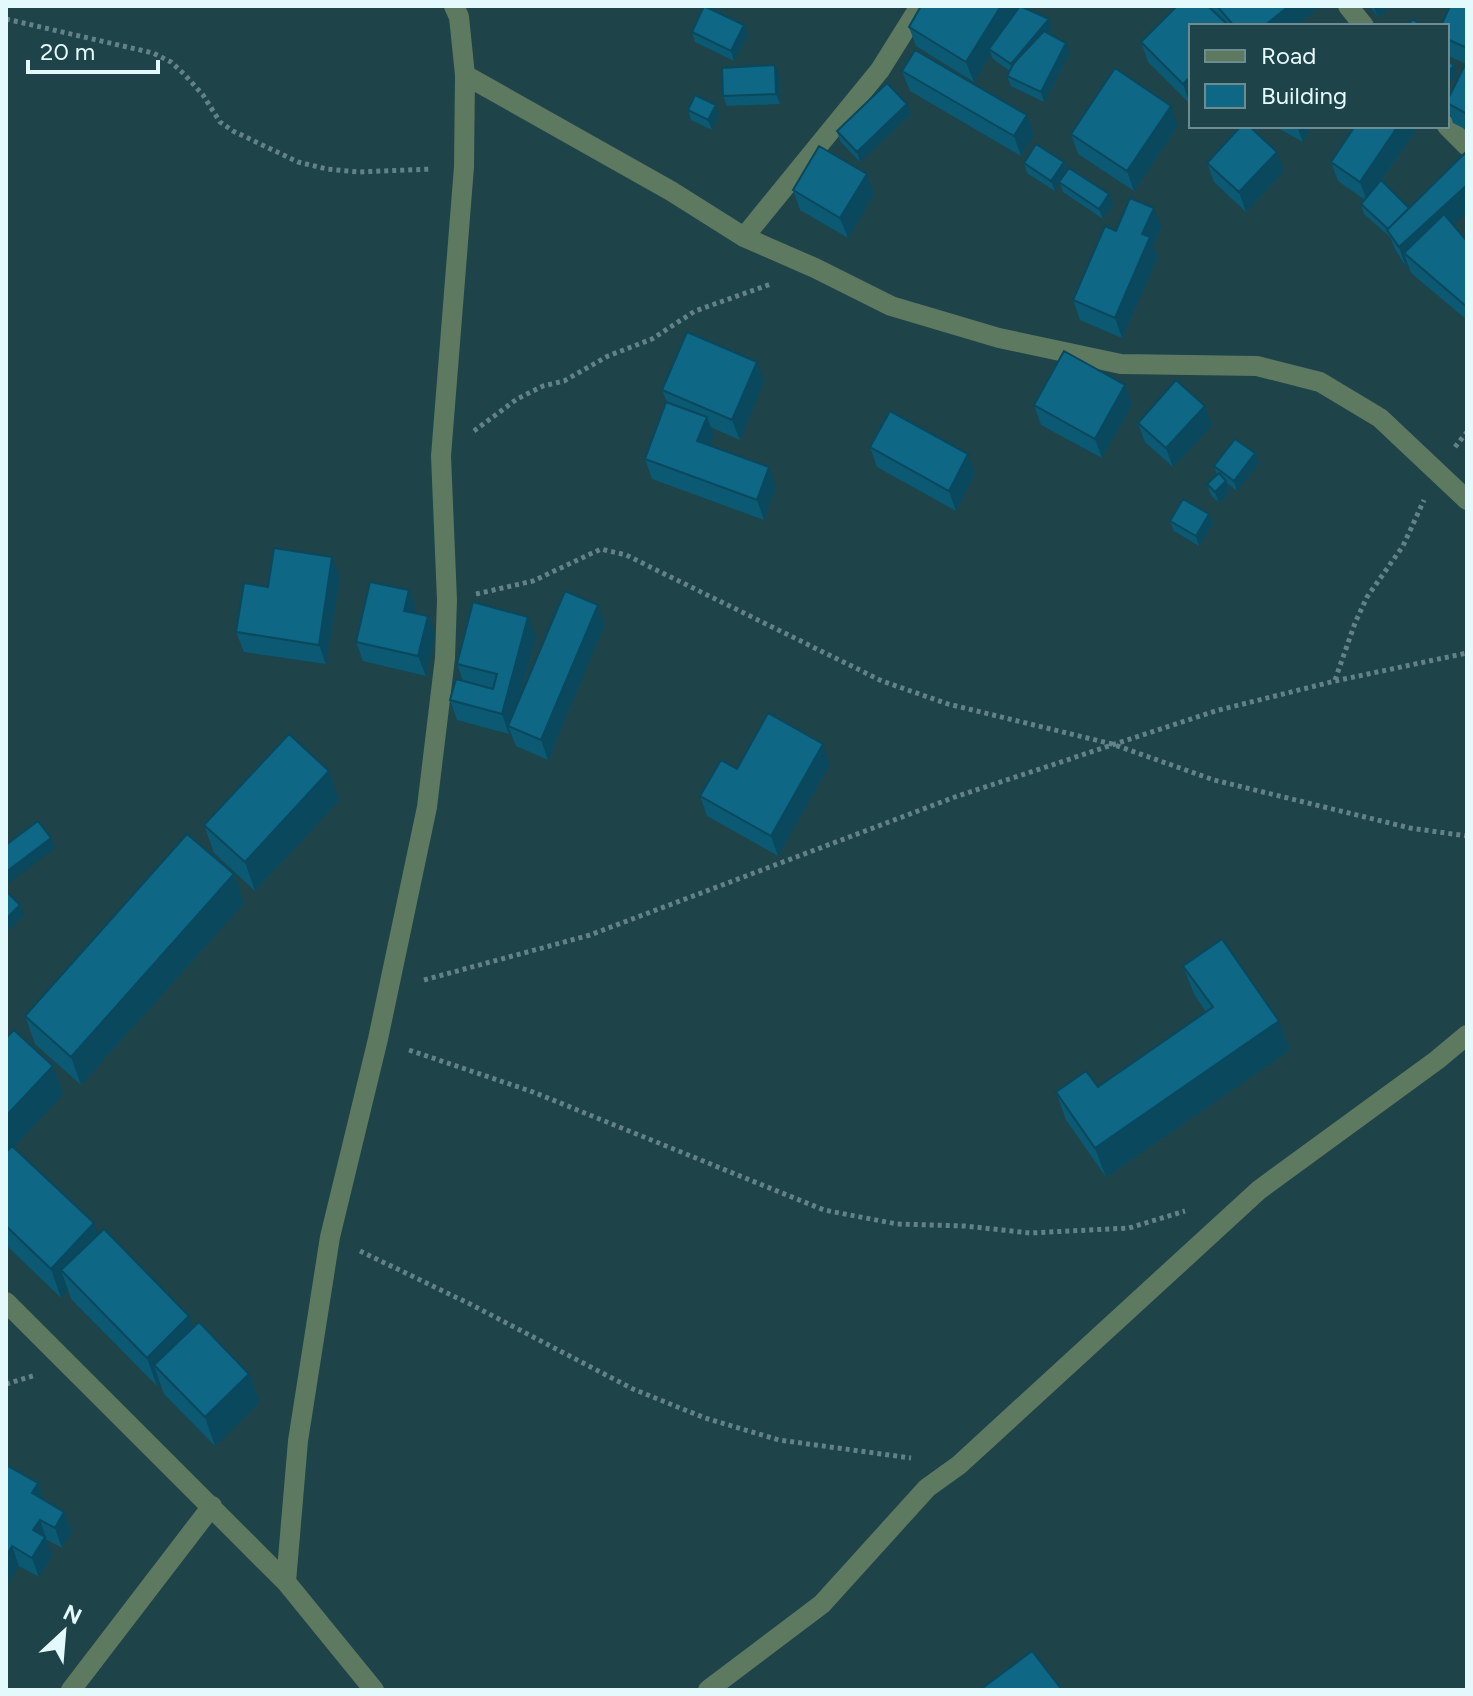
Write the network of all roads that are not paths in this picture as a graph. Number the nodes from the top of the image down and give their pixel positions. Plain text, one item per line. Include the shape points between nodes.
1 (920, 6) edge
2 (1348, 6) edge
3 (460, 10) edge
4 (1362, 24) edge
5 (465, 75) junction
6 (1449, 128) edge
7 (1467, 146) edge
8 (744, 237) junction
9 (1467, 500) edge
10 (1467, 1035) edge
11 (6, 1302) edge
12 (212, 1506) junction
13 (286, 1582) junction
14 (71, 1690) edge
15 (374, 1690) edge
16 (708, 1690) edge

1 - 8 street via 880,70
2 - 4 street
3 - 5 street
5 - 8 street
5 - 13 street via 464,167 441,456 445,658 427,807 330,1237 298,1441
6 - 7 street
8 - 9 street via 891,306 999,338 1121,364 1257,366 1320,382 1380,418
10 - 16 street via 1259,1190 959,1465 927,1488 822,1604
11 - 12 street
12 - 13 street
12 - 14 street
13 - 15 street

